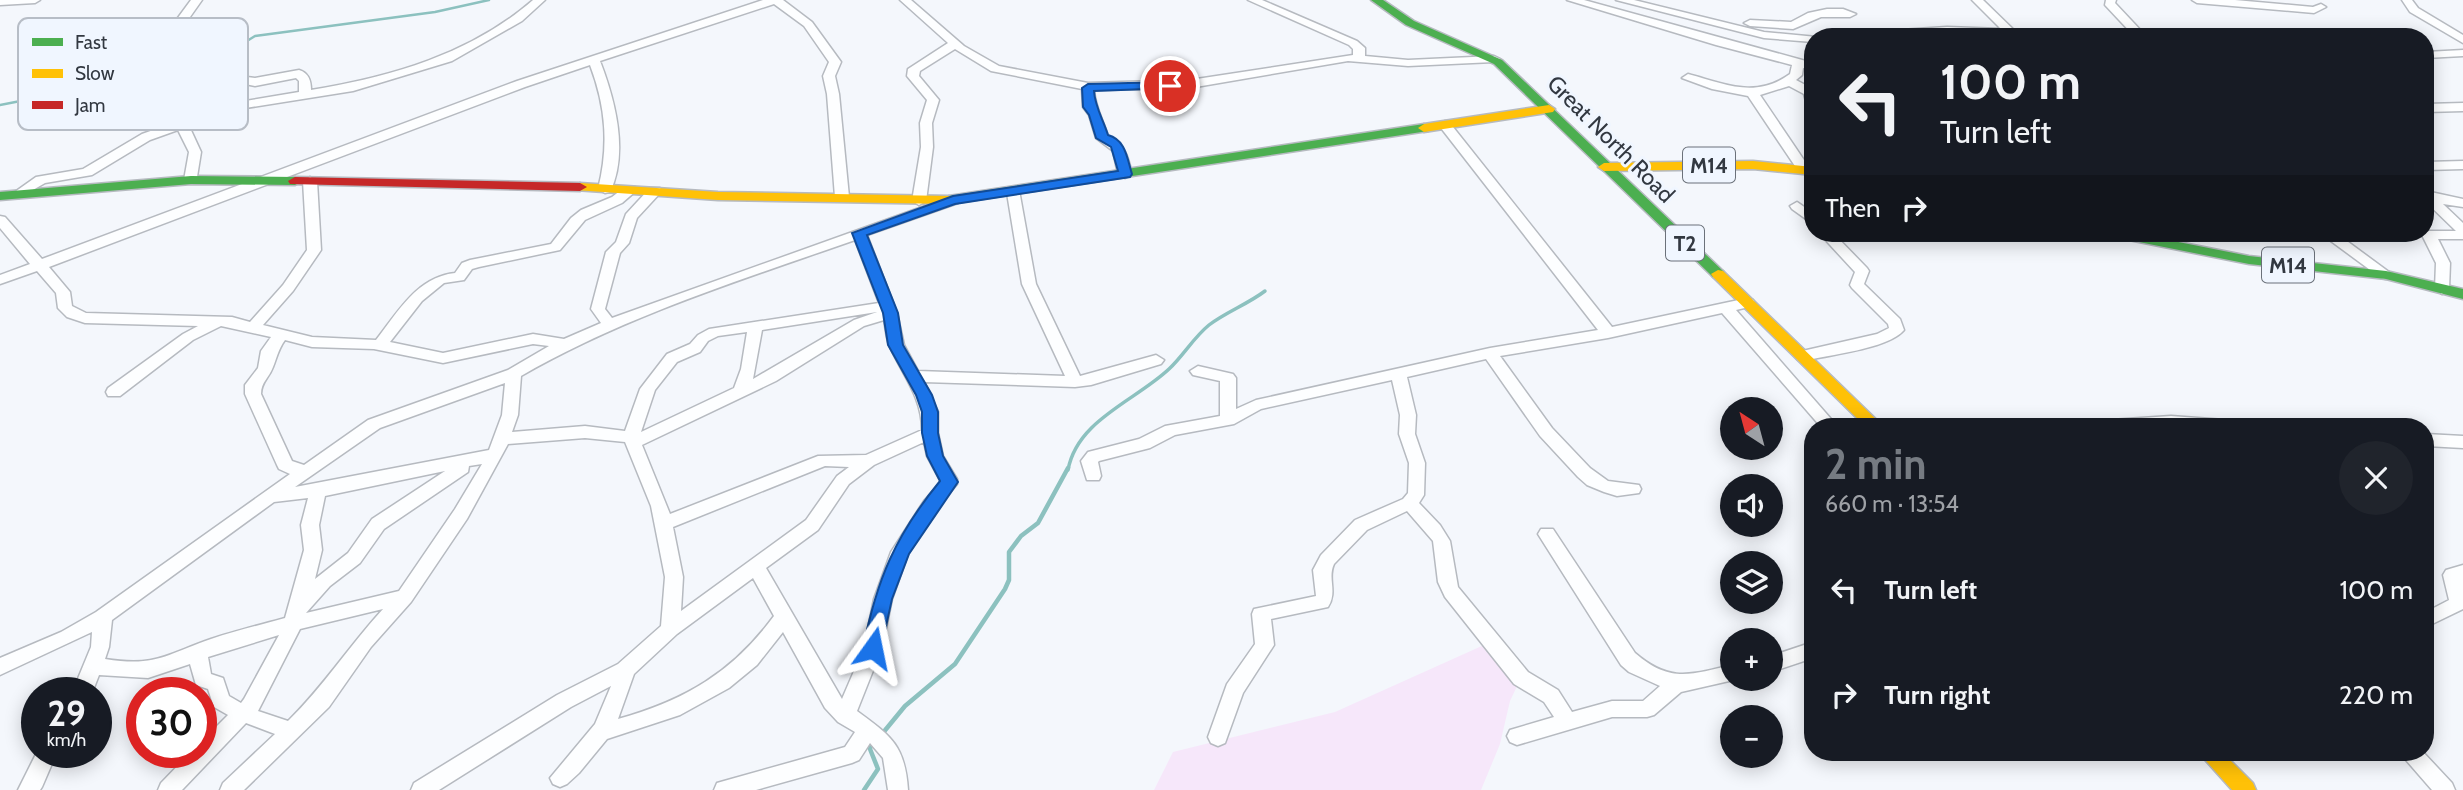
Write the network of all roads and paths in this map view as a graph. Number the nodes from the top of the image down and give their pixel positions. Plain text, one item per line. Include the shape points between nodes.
1 (35, 0) edge
2 (197, 0) edge
3 (540, 0) edge
4 (775, 0) edge
5 (905, 0) edge
6 (1253, 0) edge
7 (1376, 0) edge
8 (1573, 0) edge
9 (1621, 0) edge
10 (1977, 0) edge
11 (2111, 0) edge
12 (2197, 0) edge
13 (2407, 0) edge
14 (0, 2) edge
15 (2321, 7) dead end
16 (1416, 8) dead end
17 (1850, 13) dead end
18 (184, 18) edge
19 (1698, 21) junction
20 (2005, 28) edge
21 (2133, 28) edge
22 (1804, 39) edge
23 (2463, 40) edge
24 (955, 44) junction
25 (2463, 53) edge
26 (2434, 55) edge
27 (1359, 58) junction
28 (1494, 59) junction
29 (594, 60) junction
30 (1798, 63) junction
31 (1804, 65) edge
32 (1688, 78) dead end
33 (248, 81) edge
34 (1790, 81) junction
35 (1088, 88) junction
36 (1804, 89) edge
37 (1752, 93) junction
38 (305, 94) junction
39 (248, 103) edge
40 (2463, 107) edge
41 (2434, 108) edge
42 (1549, 109) junction
43 (1445, 125) junction
44 (168, 130) edge
45 (184, 130) edge
46 (1804, 164) edge
47 (2463, 165) edge
48 (2434, 166) edge
49 (1604, 167) junction
50 (1804, 170) edge
51 (1125, 174) junction
52 (191, 180) junction
53 (264, 181) junction
54 (310, 181) junction
55 (605, 189) junction
56 (630, 190) junction
57 (655, 191) junction
58 (1014, 193) junction
59 (19, 194) junction
60 (0, 196) edge
61 (842, 197) junction
62 (2434, 198) edge
63 (953, 200) junction
64 (919, 201) junction
65 (2434, 203) edge
66 (2463, 203) edge
67 (1797, 206) dead end
68 (1804, 212) edge
69 (0, 220) edge
70 (2463, 230) edge
71 (859, 233) junction
72 (2434, 234) edge
73 (2463, 235) edge
74 (1835, 242) edge
75 (2159, 242) edge
76 (2340, 242) edge
77 (2433, 242) edge
78 (39, 265) junction
79 (2386, 275) junction
80 (0, 280) edge
81 (2442, 289) junction
82 (2463, 294) edge
83 (1748, 303) junction
84 (1726, 308) junction
85 (889, 309) junction
86 (221, 321) junction
87 (609, 324) junction
88 (254, 326) junction
89 (755, 326) junction
90 (282, 333) junction
91 (1608, 333) junction
92 (565, 344) junction
93 (380, 345) junction
94 (1490, 353) junction
95 (1803, 356) junction
96 (1156, 360) dead end
97 (1198, 371) dead end
98 (1398, 373) junction
99 (513, 374) junction
100 (914, 376) junction
101 (1075, 382) junction
102 (741, 391) junction
103 (114, 392) dead end
104 (1822, 418) edge
105 (1867, 418) edge
106 (1228, 420) junction
107 (930, 433) junction
108 (632, 439) junction
109 (2434, 440) edge
110 (2463, 442) edge
111 (500, 447) junction
112 (867, 461) junction
113 (470, 462) junction
114 (309, 471) junction
115 (1093, 476) dead end
116 (1633, 489) dead end
117 (317, 492) junction
118 (270, 496) junction
119 (1409, 503) junction
120 (663, 524) junction
121 (1547, 534) dead end
122 (755, 566) junction
123 (2463, 572) edge
124 (405, 597) junction
125 (297, 614) junction
126 (2434, 616) edge
127 (103, 617) junction
128 (783, 618) junction
129 (670, 629) junction
130 (197, 652) junction
131 (1804, 653) edge
132 (1783, 660) edge
133 (94, 666) junction
134 (0, 667) edge
135 (625, 670) junction
136 (1720, 676) edge
137 (89, 677) edge
138 (1676, 685) junction
139 (243, 713) junction
140 (845, 716) junction
141 (1569, 722) junction
142 (868, 729) junction
143 (292, 731) junction
144 (601, 732) junction
145 (1517, 736) dead end
146 (1218, 737) dead end
147 (2217, 761) edge
148 (2418, 761) edge
149 (40, 768) edge
150 (560, 778) dead end
151 (28, 790) edge
152 (168, 790) edge
153 (230, 790) edge
154 (421, 790) edge
155 (724, 790) edge
156 (898, 790) edge
157 (2246, 790) edge
158 (2445, 790) edge

1 - 14 street
2 - 18 street
3 - 38 street via 518,19 448,60 375,81
4 - 29 street
4 - 61 street via 808,24 835,62 830,80
5 - 24 street
6 - 27 street via 1353,43 1359,48
7 - 28 main road via 1410,23
8 - 30 street
9 - 19 street
10 - 20 street
11 - 21 street via 2109,4
12 - 15 street
13 - 23 street via 2414,10
16 - 28 main road via 1436,27 1487,49
17 - 19 street via 1838,10 1801,19 1789,27
19 - 22 street
24 - 35 street via 995,69
24 - 64 street via 914,69 914,76 933,100 926,123
25 - 26 street
27 - 28 street via 1408,63
27 - 35 street via 1191,84
28 - 42 main road, Great North Road / T2
29 - 53 street
29 - 55 street via 607,97 614,147
30 - 31 street
30 - 34 street
32 - 37 street
33 - 38 street via 299,74 305,81
34 - 36 street
34 - 37 street
35 - 51 street via 1089,107 1102,138 1117,146
37 - 46 street
38 - 39 street
40 - 41 street
42 - 43 main road
42 - 49 main road, Great North Road / T2
43 - 51 main road
43 - 91 street
44 - 59 street via 138,141 87,172 41,180
45 - 52 street via 195,152
47 - 48 street
49 - 50 main road, M14 via 1689,164
49 - 83 main road, Great North Road / T2
51 - 58 main road
52 - 53 main road
52 - 59 main road
53 - 54 main road
53 - 78 street
54 - 55 main road
54 - 88 street via 314,250
55 - 56 main road
56 - 57 main road
56 - 93 street via 617,201 580,217 555,247 475,262 459,277 438,281 413,302
57 - 61 main road
57 - 87 street via 631,217 622,243 613,253 598,309
58 - 63 main road
58 - 101 street via 1030,284
59 - 60 main road
61 - 64 main road
62 - 66 street
63 - 64 main road
63 - 71 street
65 - 70 street
67 - 68 street
69 - 78 street
71 - 85 street
71 - 87 street
72 - 73 street
74 - 95 street via 1862,271 1857,285 1895,322 1897,330 1882,338
75 - 79 main road, M14 via 2249,260
76 - 79 street
77 - 81 street via 2443,263
78 - 80 street
78 - 86 street via 63,292 65,307 77,316
79 - 81 main road, M14
81 - 82 main road, M14
83 - 84 street
83 - 95 main road, Great North Road / T2
84 - 91 street
84 - 104 street
85 - 89 street
85 - 100 street via 896,345
85 - 102 street
86 - 88 street
86 - 103 street via 188,337
87 - 92 street
88 - 90 street
89 - 102 street
89 - 108 street via 714,332 673,358 648,389
90 - 93 street via 312,342
90 - 114 street via 269,351 253,394 285,465
91 - 94 street
92 - 93 street via 533,339 447,358
92 - 99 street
94 - 98 street
94 - 116 street via 1546,432 1591,481 1610,490
95 - 105 main road, Great North Road / T2
96 - 101 street
97 - 106 street via 1228,378
98 - 106 street via 1256,405
98 - 119 street via 1418,472 1416,495
99 - 111 street via 510,415
99 - 114 street via 374,424
100 - 101 street
100 - 107 street via 930,412
102 - 108 street
106 - 115 street via 1171,430 1144,444 1097,455 1089,461
107 - 112 street
107 - 140 street via 949,484 900,552 883,599 873,648
108 - 111 street via 585,432
108 - 120 street
109 - 110 street
111 - 113 street
111 - 124 street
112 - 120 street via 824,460
112 - 122 street via 843,480 812,525
113 - 117 street
113 - 125 street via 378,524 354,558 324,581
114 - 118 street
117 - 118 street
117 - 125 street via 310,525 313,547
118 - 127 street
119 - 141 street via 1441,540 1451,593 1521,678 1551,696
119 - 146 street via 1361,525 1327,559 1322,570 1322,602 1261,614 1265,646 1234,690
120 - 129 street via 674,577
121 - 138 street via 1628,659
122 - 128 street
122 - 129 street
123 - 126 street via 2452,575 2459,603
124 - 125 street
124 - 143 street via 364,642 328,694
125 - 130 street
125 - 139 street via 254,701
127 - 133 street
127 - 134 street
128 - 140 street via 832,702
128 - 144 street via 736,672 641,722
129 - 135 street
130 - 133 street via 144,670
130 - 139 street via 203,679 216,684 221,701
131 - 132 street
133 - 137 street
135 - 144 street
135 - 154 street via 564,701
136 - 138 street
138 - 141 street via 1647,709 1612,709
139 - 143 street
139 - 152 street
140 - 142 street
141 - 145 street
142 - 155 street via 852,754
142 - 156 street via 885,742 898,767
143 - 153 street
144 - 150 street
147 - 157 main road
148 - 158 street
149 - 151 street

